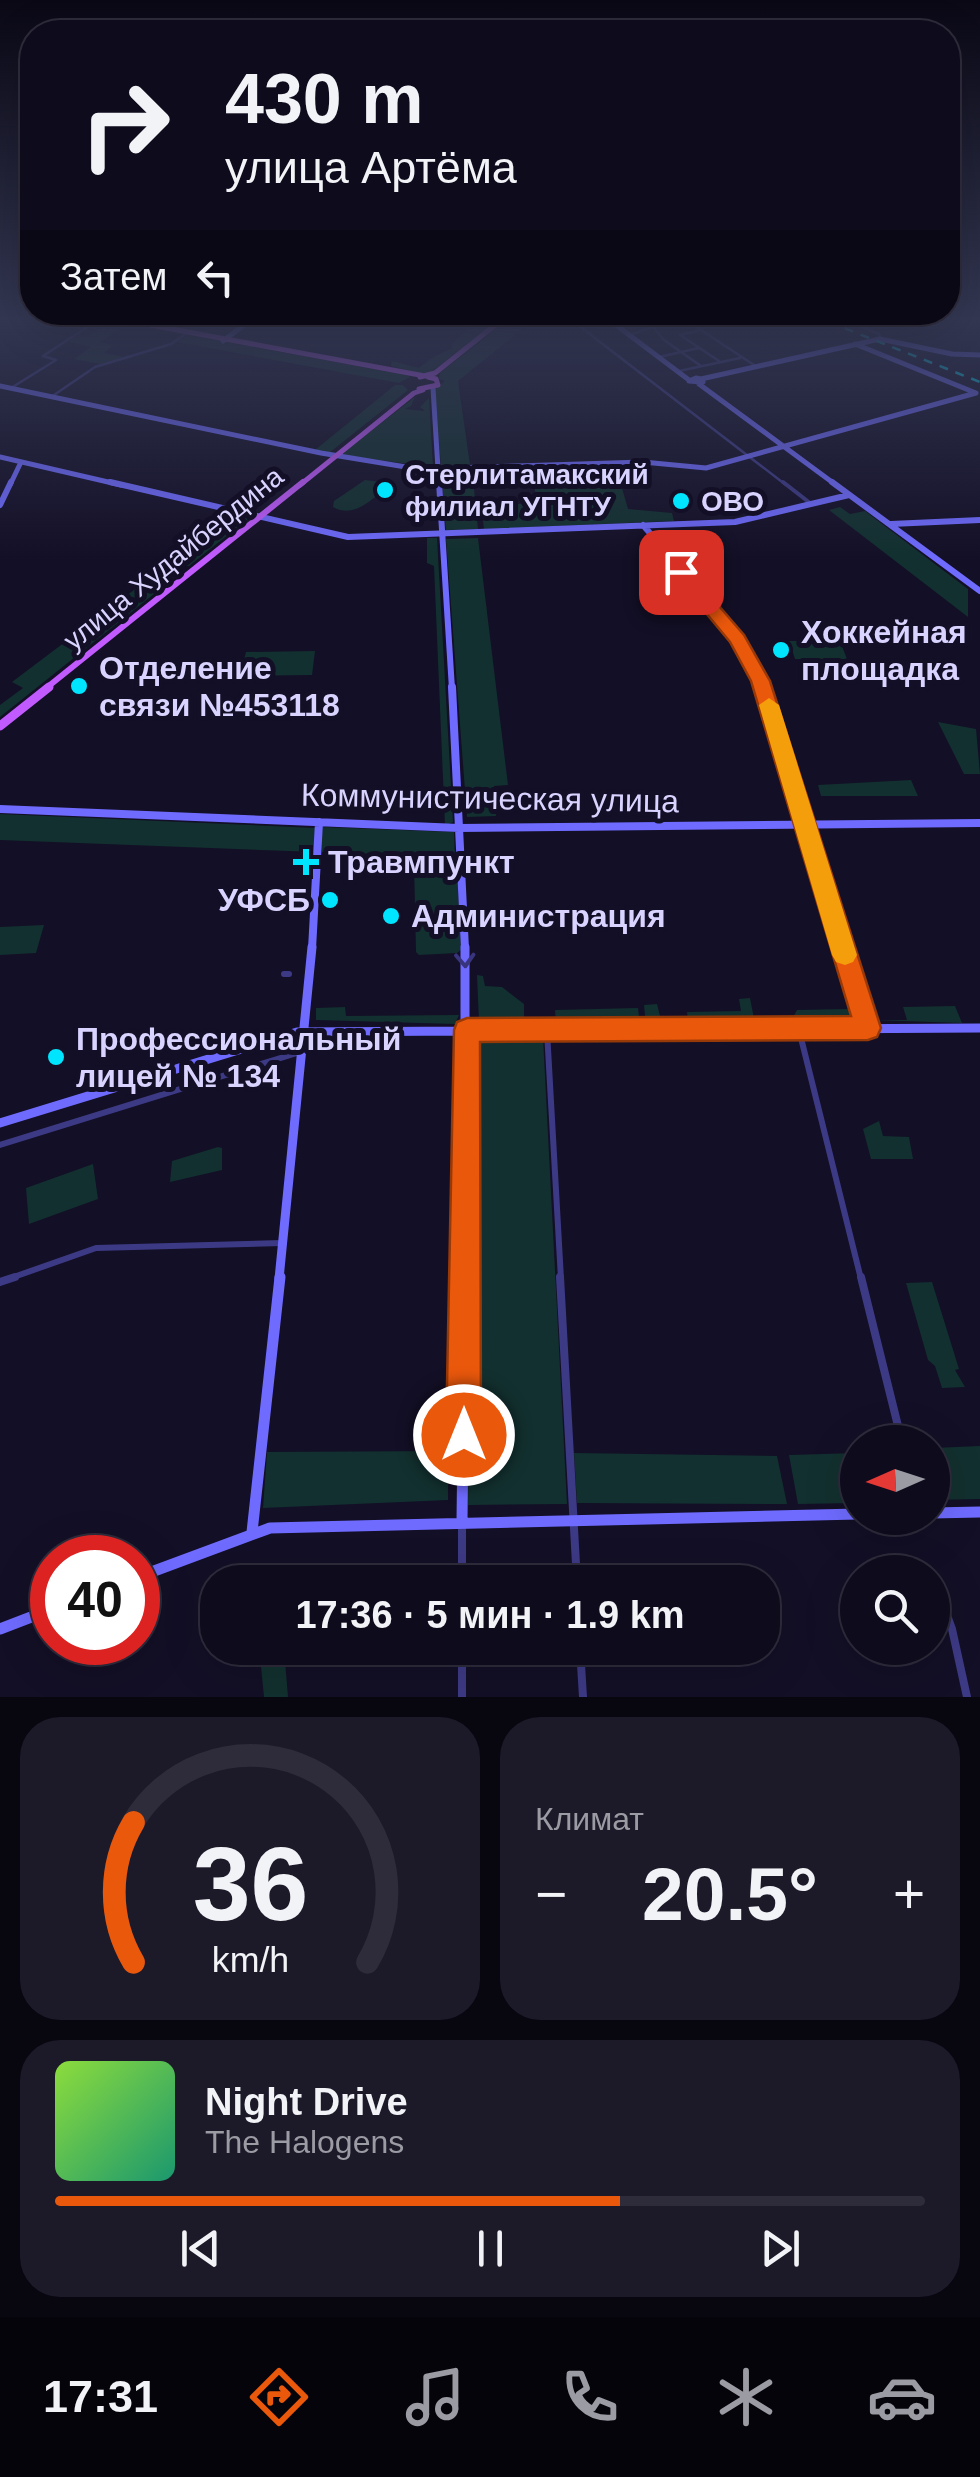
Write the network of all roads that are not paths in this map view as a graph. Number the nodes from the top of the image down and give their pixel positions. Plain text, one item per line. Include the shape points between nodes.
1 (71, 401) edge
2 (400, 401) edge
3 (404, 401) edge
4 (434, 401) edge
5 (679, 401) edge
6 (723, 401) edge
7 (952, 401) edge
8 (763, 432) junction
9 (784, 447) junction
10 (335, 456) junction
11 (751, 456) junction
12 (0, 457) edge
13 (21, 462) junction
14 (810, 467) junction
15 (438, 469) junction
16 (829, 480) junction
17 (849, 495) junction
18 (833, 499) junction
19 (812, 504) junction
20 (0, 505) edge
21 (257, 518) junction
22 (980, 520) edge
23 (890, 524) junction
24 (644, 526) junction
25 (441, 534) junction
26 (979, 592) edge
27 (0, 724) edge
28 (0, 809) edge
29 (319, 822) junction
30 (980, 823) edge
31 (806, 825) junction
32 (460, 828) junction
33 (868, 1028) junction
34 (980, 1028) edge
35 (467, 1030) junction
36 (799, 1030) junction
37 (546, 1031) junction
38 (306, 1032) junction
39 (302, 1052) junction
40 (0, 1124) edge
41 (0, 1145) edge
42 (282, 1243) junction
43 (0, 1282) edge
44 (898, 1425) edge
45 (980, 1512) edge
46 (950, 1513) edge
47 (840, 1514) edge
48 (573, 1519) junction
49 (462, 1520) junction
50 (252, 1532) junction
51 (462, 1565) edge
52 (576, 1565) edge
53 (160, 1568) edge
54 (30, 1618) edge
55 (950, 1624) edge
56 (0, 1630) edge
57 (462, 1665) edge
58 (581, 1665) edge
59 (462, 1697) edge
60 (583, 1697) edge
61 (967, 1697) edge

1 - 10 main road
2 - 10 main road, улица Худайбердина
3 - 10 main road, улица Худайбердина
4 - 15 main road
5 - 11 street
6 - 8 main road
7 - 9 main road
8 - 9 main road
8 - 11 main road via 776,446
9 - 11 main road
9 - 14 main road
10 - 15 main road
10 - 21 main road, улица Худайбердина
11 - 14 main road via 778,451
11 - 15 main road via 704,468 636,462
11 - 19 street
12 - 13 main road
13 - 20 main road
13 - 21 main road
14 - 16 main road
15 - 25 main road
16 - 17 main road
16 - 18 main road via 838,492
17 - 18 main road
17 - 23 main road
18 - 19 main road
19 - 24 main road via 744,522
21 - 25 main road via 348,537
21 - 27 main road, улица Худайбердина
22 - 23 main road
23 - 26 main road
24 - 25 main road
24 - 31 main road via 749,655
25 - 32 main road
28 - 29 main road, Коммунистическая улица
29 - 32 main road, Коммунистическая улица
29 - 38 main road
30 - 31 main road, Коммунистическая улица
31 - 32 main road, Коммунистическая улица
31 - 33 main road
32 -> 35 main road
33 - 34 main road
33 - 36 main road
35 - 37 main road
35 - 38 main road
35 - 49 main road
36 - 37 main road
36 - 44 street
37 - 48 street
38 - 39 main road
38 - 40 main road
39 - 41 street
39 - 42 main road
42 - 43 street via 96,1248
42 - 50 main road
45 - 46 main road
47 - 48 main road
48 - 49 main road
48 - 52 street
49 - 50 main road
49 - 51 street
50 - 53 main road
54 - 56 main road
55 - 61 street
57 - 59 street
58 - 60 street

